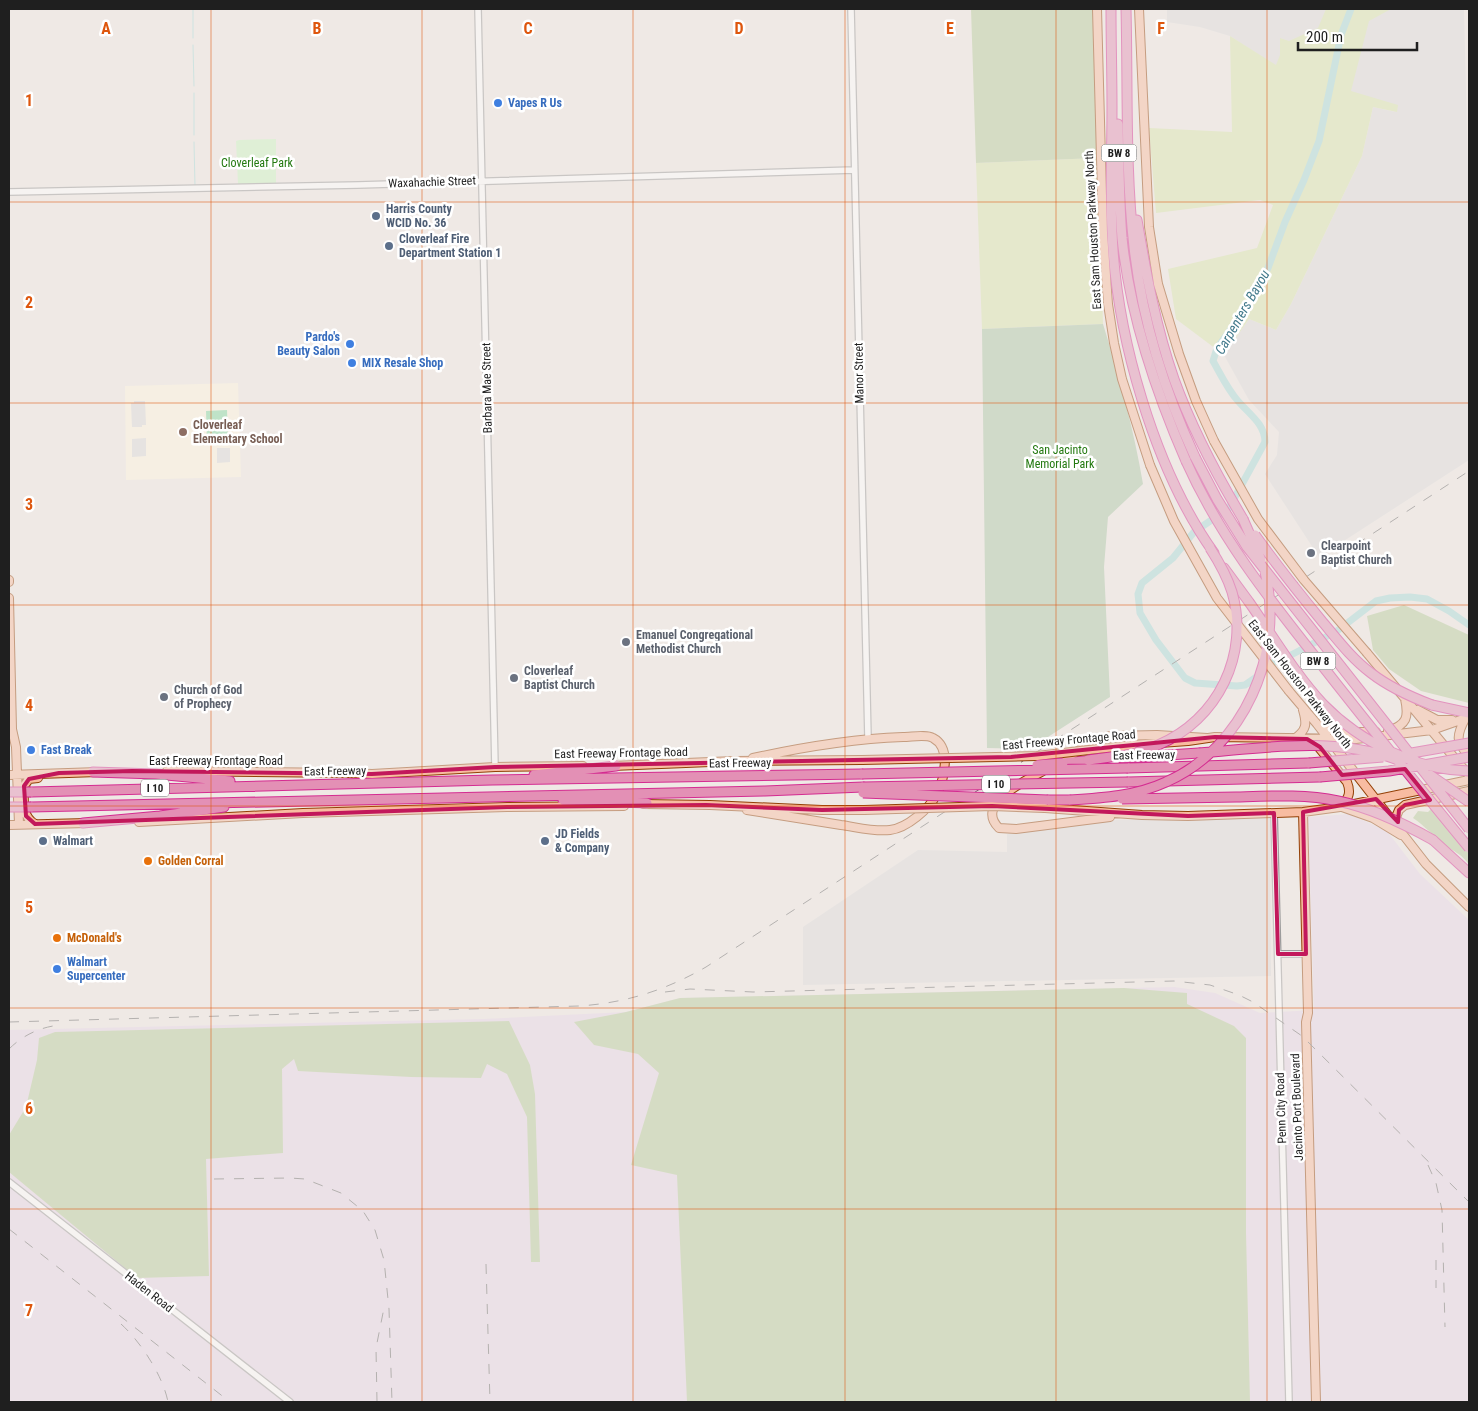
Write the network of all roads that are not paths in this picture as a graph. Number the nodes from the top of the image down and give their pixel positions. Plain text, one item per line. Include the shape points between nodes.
1 (478, 9) edge
2 (851, 9) edge
3 (1097, 9) edge
4 (1112, 9) edge
5 (1126, 9) edge
6 (1139, 9) edge
7 (1129, 155) junction
8 (854, 170) junction
9 (482, 180) junction
10 (9, 192) edge
11 (1243, 519) junction
12 (1210, 548) junction
13 (9, 598) edge
14 (1405, 698) junction
15 (1303, 708) junction
16 (1413, 708) junction
17 (1466, 717) edge
18 (1317, 724) junction
19 (12, 729) junction
20 (1432, 730) junction
21 (868, 738) junction
22 (1207, 738) junction
23 (9, 739) edge
24 (1294, 739) junction
25 (1307, 739) junction
26 (1356, 739) junction
27 (1329, 740) junction
28 (1469, 743) edge
29 (1469, 757) edge
30 (1088, 760) junction
31 (1345, 760) junction
32 (735, 761) junction
33 (1458, 761) junction
34 (616, 766) junction
35 (495, 768) junction
36 (970, 771) junction
37 (1469, 771) edge
38 (93, 772) junction
39 (59, 773) junction
40 (13, 774) edge
41 (1469, 776) edge
42 (492, 780) junction
43 (1469, 780) edge
44 (280, 785) junction
45 (1446, 785) junction
46 (863, 790) junction
47 (9, 792) edge
48 (1469, 792) edge
49 (496, 796) junction
50 (1376, 799) junction
51 (1070, 800) junction
52 (267, 801) junction
53 (1469, 802) edge
54 (647, 803) junction
55 (710, 805) junction
56 (9, 807) edge
57 (1340, 807) junction
58 (1303, 812) junction
59 (1274, 813) junction
60 (1142, 815) junction
61 (83, 823) junction
62 (18, 824) junction
63 (35, 824) junction
64 (9, 825) edge
65 (1469, 829) edge
66 (1402, 832) junction
67 (1409, 841) junction
68 (1469, 848) edge
69 (1469, 873) edge
70 (1469, 907) edge
71 (1278, 954) junction
72 (1306, 954) junction
73 (9, 1182) edge
74 (290, 1402) edge
75 (1289, 1402) edge
76 (1316, 1402) edge

1 - 9 street, Barbara Mae Street
2 - 8 street, Manor Street
3 - 15 main road, East Sam Houston Parkway North / BW 8, bridge via 1103,233 1108,304 1122,379 1150,465 1174,521 1217,598
4 - 12 highway via 1112,233 1121,310 1143,401 1168,469
4 - 68 highway, BW 8, bridge via 1126,268 1156,388 1186,461 1215,520 1245,564 1338,686
5 - 7 highway, BW 8
6 - 14 main road, BW 8, bridge via 1149,227 1158,284 1196,400 1240,490 1263,526
7 - 11 highway via 1148,282 1170,365 1204,450
7 - 65 highway, BW 8, bridge via 1134,249 1143,299 1161,373 1195,457 1217,499 1252,553
8 - 9 street, Waxahachie Street
8 - 21 street, Manor Street
9 - 10 street, Waxahachie Street
9 - 35 street, Barbara Mae Street
11 - 17 highway, bridge via 1310,606 1361,665 1413,697
11 - 51 highway, bridge via 1264,569 1270,612 1264,665 1242,714 1207,756 1168,782 1127,794
12 - 30 highway, bridge via 1228,581 1236,612 1234,655 1221,690 1197,720 1170,740 1131,754
12 - 37 highway, bridge via 1306,682 1343,722 1374,742 1410,759
13 - 19 main road
14 - 16 main road, BW 8
14 - 18 main road via 1408,713 1405,722 1389,730 1336,732
15 - 18 main road, East Sam Houston Parkway North / BW 8
15 - 24 main road via 1304,729
16 - 17 main road via 1437,720
16 - 20 main road, BW 8
17 - 20 main road, East Freeway Frontage Road
17 - 29 main road via 1459,730 1458,742
18 - 27 main road, East Sam Houston Parkway North / BW 8
19 - 23 main road
19 - 40 main road via 16,747
20 - 26 main road, East Freeway Frontage Road
20 - 33 main road, BW 8
21 - 32 main road
21 - 55 main road via 932,738 946,758 932,802 896,828 865,829
22 - 24 main road, East Freeway Frontage Road
22 - 32 main road, East Freeway Frontage Road, bridge via 1028,756
22 - 60 main road via 1157,735 1104,737 1006,794 992,811 995,823 1007,830 1100,817
24 - 25 main road, East Freeway Frontage Road
25 - 27 main road, East Freeway Frontage Road
25 - 57 main road via 1320,747 1348,782 1350,790
26 - 27 main road, East Freeway Frontage Road
26 - 31 main road via 1348,748
27 - 31 main road, East Sam Houston Parkway North / BW 8
28 - 36 highway, East Freeway / I 10, bridge via 1398,755 1310,763
29 - 46 highway, I 10, bridge via 1389,771 1320,777
30 - 36 highway, bridge
30 - 53 highway, bridge via 1301,745 1343,747 1379,754 1414,767
31 - 50 main road, East Sam Houston Parkway North / BW 8
32 - 34 main road, East Freeway Frontage Road
33 - 41 main road, BW 8
33 - 45 main road via 1456,773
34 - 35 main road, East Freeway Frontage Road
34 - 42 highway
35 - 38 main road, East Freeway Frontage Road via 372,774
36 - 42 highway, East Freeway / I 10, bridge
38 - 39 main road, East Freeway Frontage Road
38 - 44 highway
39 - 40 main road, East Freeway Frontage Road
39 - 63 main road via 52,777 29,779 25,783 26,816
40 - 62 main road
42 - 44 highway, East Freeway / I 10
43 - 45 main road
44 - 47 highway, East Freeway / I 10, bridge
45 - 50 main road
46 - 49 highway, I 10
46 - 51 highway, bridge via 1012,800
48 - 66 main road via 1405,805 1396,817
49 - 52 highway, I 10
49 - 54 highway
50 - 57 main road
50 - 66 main road, East Sam Houston Parkway North / BW 8
51 - 69 highway, bridge via 1318,798 1374,812 1402,824 1433,840
52 - 56 highway, I 10, bridge
52 - 61 highway
54 - 55 main road
54 - 61 main road
55 - 60 main road, bridge via 822,810 992,806
57 - 58 main road
57 - 67 main road via 1373,818
58 - 59 main road
58 - 72 main road, Jacinto Port Boulevard
59 - 60 main road
59 - 71 street, Penn City Road
61 - 63 main road
62 - 63 main road
62 - 64 main road
66 - 67 main road, East Sam Houston Parkway North / BW 8
67 - 70 main road, East Sam Houston Parkway North / BW 8 via 1426,864
71 - 72 street
71 - 75 street, Penn City Road
72 - 76 main road, Jacinto Port Boulevard
73 - 74 street, Haden Road

